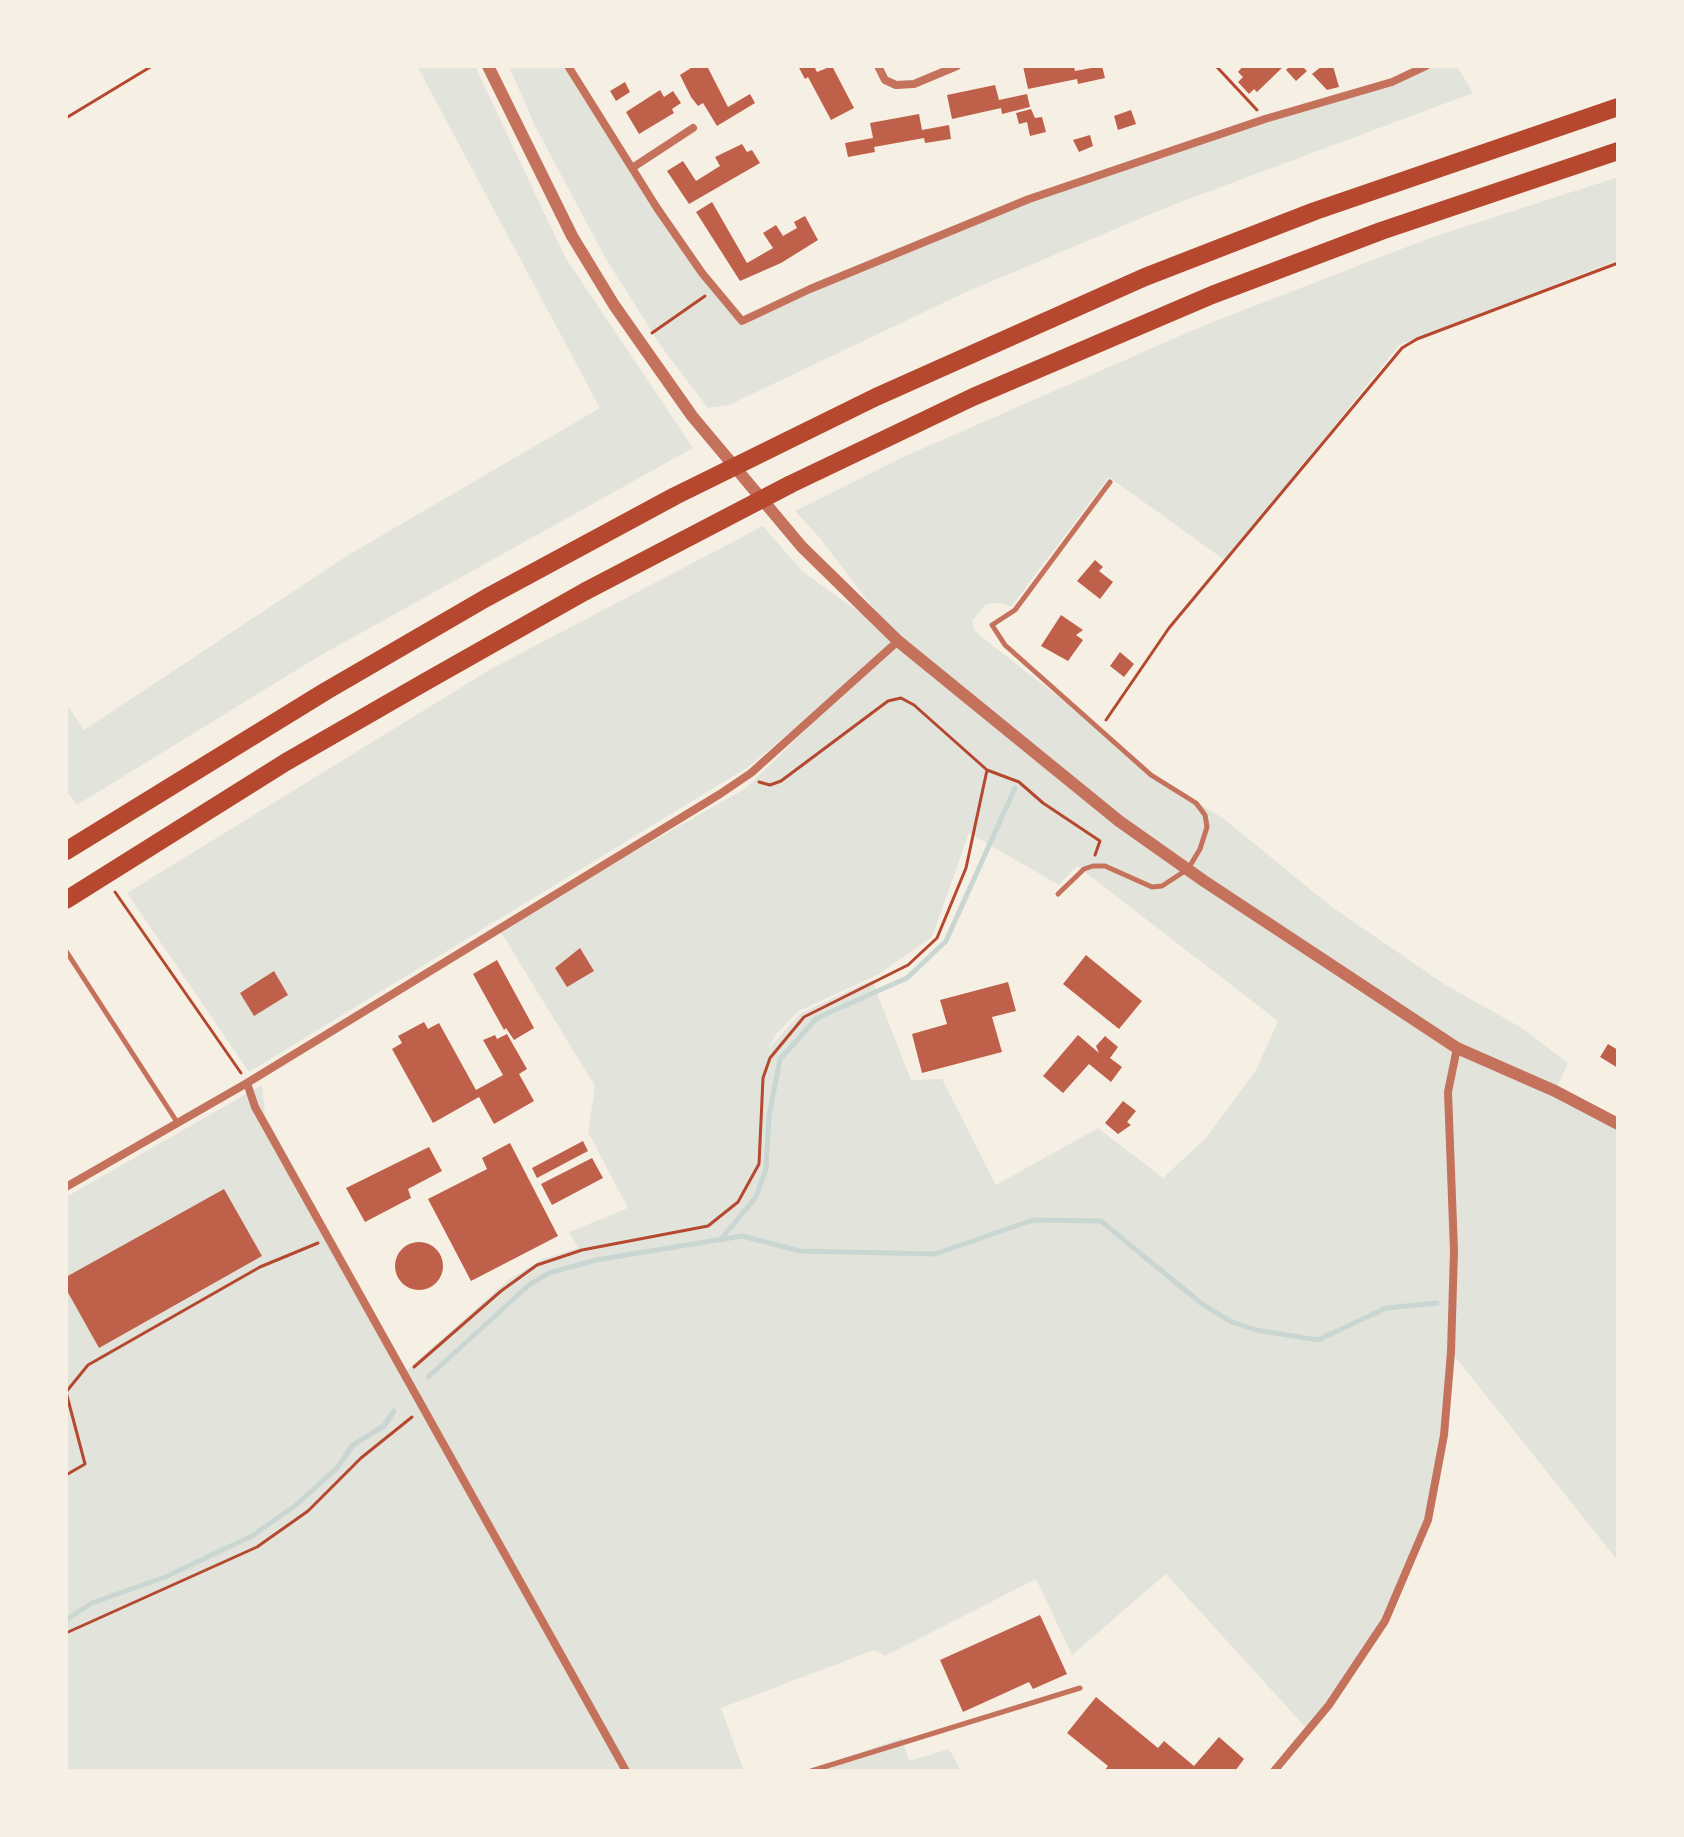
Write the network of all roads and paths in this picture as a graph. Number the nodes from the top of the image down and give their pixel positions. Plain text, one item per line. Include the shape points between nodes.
1 (152, 66) edge
2 (488, 66) edge
3 (568, 66) edge
4 (878, 66) edge
5 (957, 66) edge
6 (1216, 66) edge
7 (1426, 66) edge
8 (1618, 107) edge
9 (66, 118) edge
10 (1265, 119) junction
11 (693, 128) dead end
12 (1618, 151) edge
13 (632, 168) junction
14 (1618, 263) edge
15 (701, 298) dead end
16 (654, 332) dead end
17 (1110, 482) dead end
18 (898, 641) junction
19 (1100, 729) junction
20 (987, 770) junction
21 (751, 773) junction
22 (66, 851) edge
23 (1093, 866) junction
24 (1188, 869) junction
25 (1058, 894) dead end
26 (66, 900) edge
27 (141, 929) dead end
28 (66, 951) edge
29 (1457, 1048) junction
30 (247, 1083) junction
31 (178, 1123) junction
32 (1618, 1124) edge
33 (66, 1187) edge
34 (328, 1237) junction
35 (413, 1367) dead end
36 (405, 1422) dead end
37 (66, 1475) edge
38 (66, 1633) edge
39 (1080, 1688) dead end
40 (626, 1771) edge
41 (811, 1771) edge
42 (1274, 1771) edge

1 - 9 path
2 - 18 street via 572,236 692,416 802,547
3 - 13 street
4 - 5 street via 885,80 896,85 914,84
6 - 10 path
7 - 10 street via 1392,82
8 - 22 highway via 1315,211 1145,277 808,429 486,598
10 - 13 street via 1029,199 742,321 702,273
11 - 13 street
12 - 26 highway via 1212,295 973,397 806,477 639,562 425,682
14 - 19 path via 1417,339 1388,363 1169,628
15 - 16 path
17 - 19 lane via 1015,610 992,625 1005,645
18 - 21 street
18 - 24 street via 1119,821
19 - 24 lane via 1205,815 1207,827
20 - 21 path via 901,698 888,701 781,781 759,782
20 - 23 path via 1019,782 1100,841
20 - 35 path via 966,868 937,938 895,972 804,1017 770,1058 763,1078 759,1164 738,1202 708,1226 582,1250 537,1265
21 - 30 street
23 - 24 lane via 1105,866 1152,887 1175,880
23 - 25 lane
24 - 29 street
27 - 30 path
28 - 31 lane
29 - 32 street
29 - 42 street via 1448,1092 1454,1251 1451,1352 1444,1435 1428,1520 1385,1621 1329,1705
30 - 31 street
30 - 34 street via 255,1107
31 - 33 street
34 - 37 path via 260,1267 88,1365 66,1392 85,1464
34 - 40 street
36 - 38 path via 308,1511 257,1547
39 - 41 lane

